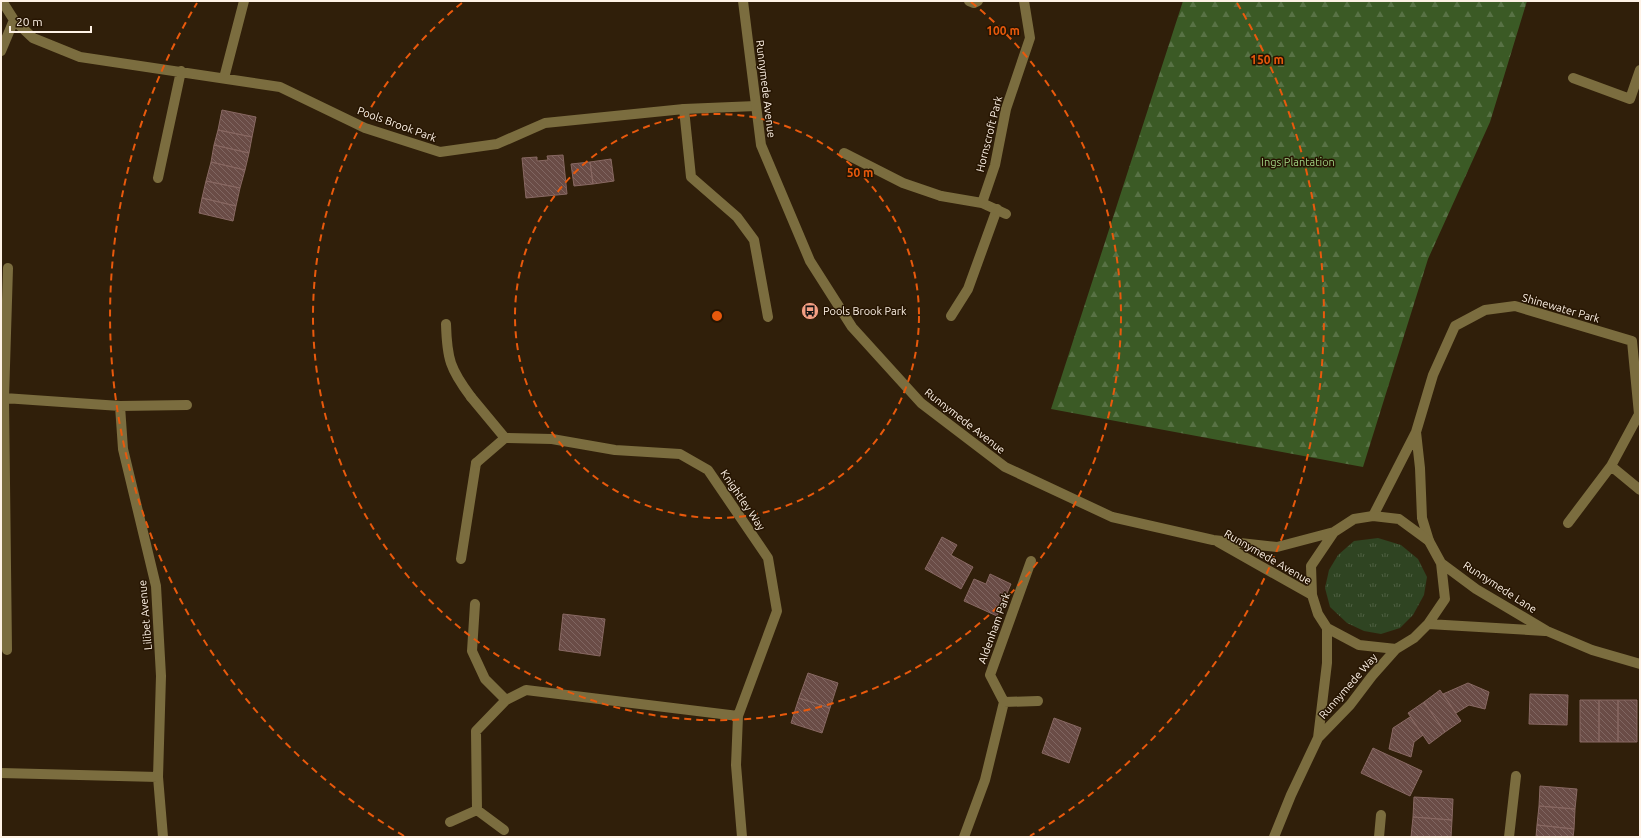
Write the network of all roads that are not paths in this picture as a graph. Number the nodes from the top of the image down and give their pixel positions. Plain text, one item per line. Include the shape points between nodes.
1 (2, 1) edge
2 (244, 1) edge
3 (743, 1) edge
4 (969, 1) edge
5 (978, 1) edge
6 (1024, 1) edge
7 (14, 20) junction
8 (1, 51) edge
9 (1640, 70) edge
10 (181, 71) junction
11 (224, 78) junction
12 (1573, 78) dead end
13 (756, 106) junction
14 (684, 109) junction
15 (844, 153) dead end
16 (158, 178) dead end
17 (982, 203) junction
18 (997, 210) junction
19 (1006, 214) dead end
20 (8, 268) dead end
21 (951, 316) dead end
22 (768, 317) dead end
23 (446, 324) dead end
24 (1636, 340) edge
25 (4, 398) junction
26 (187, 405) dead end
27 (120, 406) junction
28 (1416, 432) junction
29 (505, 438) junction
30 (1611, 466) junction
31 (1640, 490) edge
32 (1372, 516) junction
33 (1568, 523) dead end
34 (1334, 532) junction
35 (1213, 540) junction
36 (1429, 542) junction
37 (462, 559) dead end
38 (1031, 561) dead end
39 (1441, 563) junction
40 (1312, 596) junction
41 (475, 604) dead end
42 (1428, 624) junction
43 (1327, 628) junction
44 (1547, 631) junction
45 (1396, 649) junction
46 (8, 650) dead end
47 (1640, 664) edge
48 (506, 700) junction
49 (1038, 701) dead end
50 (1004, 702) junction
51 (738, 716) junction
52 (1318, 738) junction
53 (1, 774) edge
54 (1516, 776) dead end
55 (158, 777) junction
56 (477, 810) junction
57 (1381, 815) dead end
58 (450, 822) dead end
59 (504, 830) dead end
60 (162, 837) edge
61 (742, 837) edge
62 (964, 837) edge
63 (1274, 837) edge
64 (1380, 837) edge
65 (1508, 837) edge

1 - 7 street, Pools Brook Park
2 - 11 street
3 - 13 street, Runnymede Avenue
4 - 5 street
6 - 17 street, Hornscroft Park via 1030,38 1006,108 995,166
7 - 8 street
7 - 10 street, Pools Brook Park via 33,38 80,57
9 - 12 street via 1630,99
10 - 11 street, Pools Brook Park
10 - 16 street
11 - 14 street, Pools Brook Park via 280,87 366,128 440,152 498,144 545,123
13 - 14 street, Pools Brook Park
13 - 35 street, Runnymede Avenue via 761,145 810,261 852,327 921,403 1005,467 1112,517
14 - 22 street via 691,177 737,217 754,240
15 - 17 street via 903,183 941,196
17 - 18 street
18 - 19 street
18 - 21 street via 968,289
20 - 25 street
23 - 29 street via 447,352 455,376
24 - 28 street, Shinewater Park via 1516,306 1485,310 1455,326 1433,375
24 - 30 street, Shinewater Park via 1639,414
25 - 27 street
25 - 46 street
26 - 27 street
27 - 55 street, Lilibet Avenue via 123,449 156,586 161,676
28 - 32 street, Shinewater Park
28 - 36 street, Shinewater Park via 1422,518
29 - 37 street via 476,463
29 - 51 street, Knightley Way via 552,439 615,450 680,454 708,470 768,558 777,611
30 - 31 street
30 - 33 street, Shinewater Park
32 - 34 street via 1354,519
32 - 36 street via 1399,519
34 - 35 street, Runnymede Avenue via 1278,547
34 - 40 street via 1311,566
35 - 40 street, Runnymede Avenue
36 - 39 street
38 - 50 street, Aldenham Park via 990,675
39 - 42 street via 1445,599
39 - 44 street, Runnymede Lane via 1476,589
40 - 43 street via 1318,614
41 - 48 street via 472,651 485,679
42 - 44 street, Runnymede Lane
42 - 45 street via 1414,638
43 - 45 street via 1359,645
43 - 52 street, Runnymede Way via 1327,663
44 - 47 street, Runnymede Lane via 1592,650
45 - 52 street, Runnymede Way via 1350,705
48 - 51 street via 526,690
48 - 56 street via 476,730
49 - 50 street
50 - 62 street via 985,780
51 - 61 street, Knightley Way via 736,764
52 - 63 street, Runnymede Way
53 - 55 street
54 - 65 street
55 - 60 street, Lilibet Avenue
56 - 58 street
56 - 59 street
57 - 64 street

